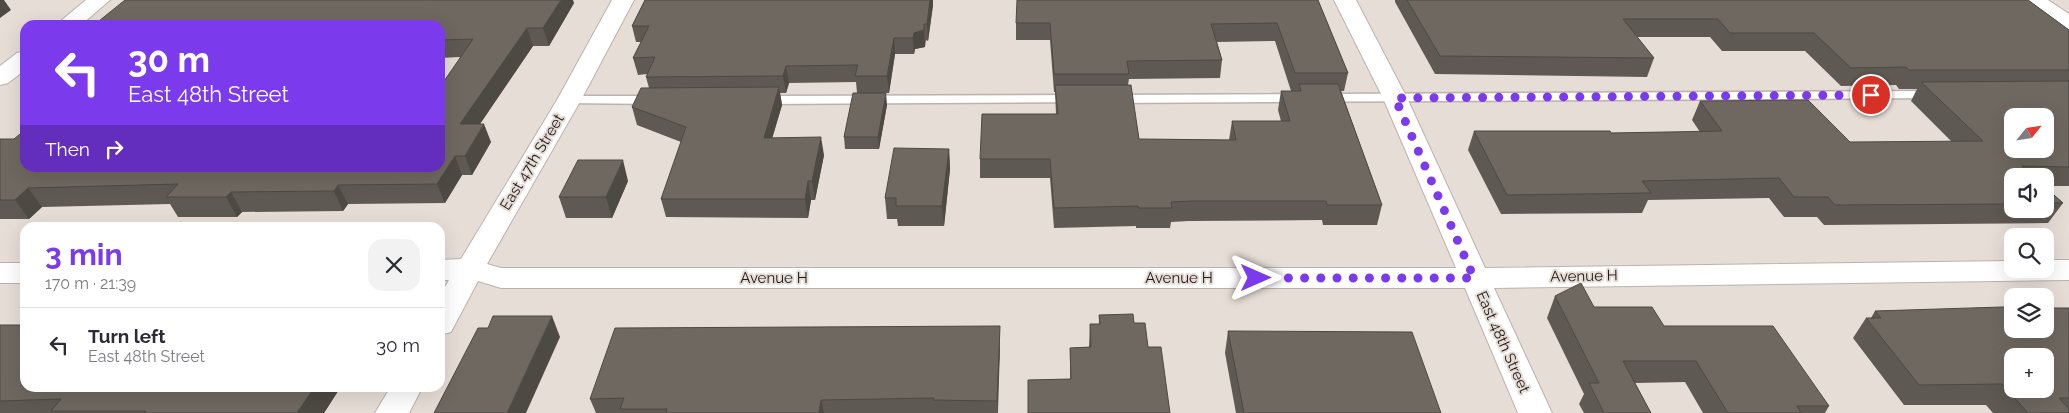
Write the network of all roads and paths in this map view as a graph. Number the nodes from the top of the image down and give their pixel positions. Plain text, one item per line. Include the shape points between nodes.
1 (99, 0) edge
2 (623, 0) edge
3 (1345, 0) edge
4 (2034, 0) edge
5 (73, 20) edge
6 (2069, 24) edge
7 (20, 62) edge
8 (0, 78) edge
9 (1950, 95) edge
10 (1395, 98) junction
11 (569, 100) junction
12 (669, 100) edge
13 (748, 100) edge
14 (470, 269) junction
15 (445, 270) edge
16 (2069, 270) edge
17 (0, 273) edge
18 (20, 273) edge
19 (1474, 278) junction
20 (445, 315) edge
21 (404, 392) edge
22 (392, 413) edge
23 (1535, 413) edge

1 - 5 street
2 - 11 street, East 47th Street
3 - 10 street, East 48th Street
4 - 6 street
7 - 8 street
9 - 10 lane
10 - 13 lane
10 - 19 street, East 48th Street
11 - 12 lane
11 - 14 street, East 47th Street
14 - 15 street, Avenue H
14 - 19 street, Avenue H via 501,278
14 - 20 street, East 47th Street
16 - 19 street, Avenue H
17 - 18 street
19 - 23 street, East 48th Street
21 - 22 street

